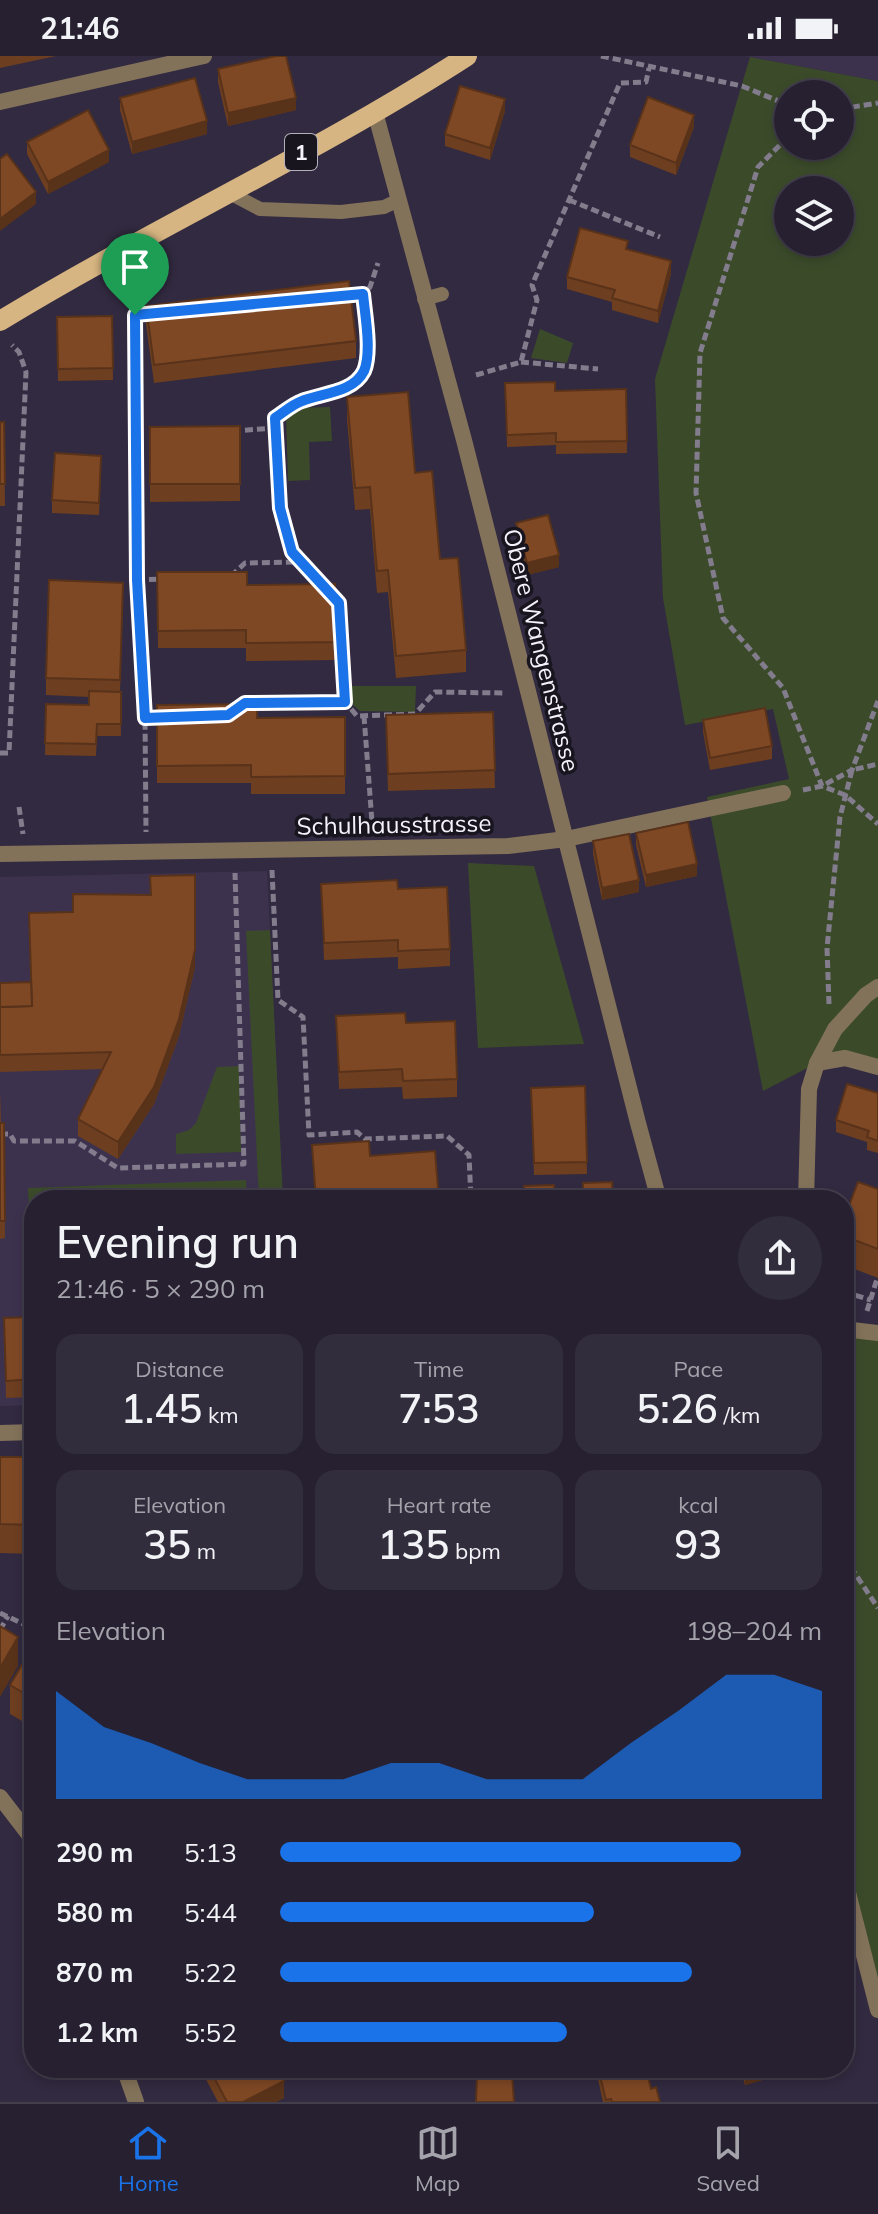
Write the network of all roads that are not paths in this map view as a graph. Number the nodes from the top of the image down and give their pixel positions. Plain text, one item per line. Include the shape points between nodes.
1 (204, 56) edge
2 (467, 56) edge
3 (0, 102) edge
4 (375, 112) junction
5 (228, 192) junction
6 (399, 200) junction
7 (442, 294) dead end
8 (424, 299) junction
9 (0, 321) edge
10 (783, 793) road end
11 (566, 839) junction
12 (0, 854) edge
13 (878, 987) edge
14 (817, 1063) junction
15 (878, 1067) edge
16 (656, 1190) edge
17 (806, 1190) edge
18 (24, 1432) edge
19 (0, 1433) edge
20 (0, 1797) edge
21 (24, 1828) edge
22 (854, 1916) edge
23 (878, 2010) edge
24 (128, 2078) edge
25 (136, 2102) edge

1 - 3 street
2 - 4 main road, 1
4 - 5 main road, 1
4 - 6 street, Obere Wangenstrasse
5 - 6 lane via 260,209 341,212
5 - 9 main road, 1
6 - 8 street, Obere Wangenstrasse
7 - 8 lane
8 - 11 street, Obere Wangenstrasse
10 - 11 street, Schulhausstrasse
11 - 12 street, Schulhausstrasse via 508,846
11 - 16 street, Obere Wangenstrasse
13 - 14 street via 835,1029
14 - 15 street via 845,1058
14 - 17 street via 809,1089
18 - 19 street
20 - 21 street
22 - 23 street
24 - 25 street

